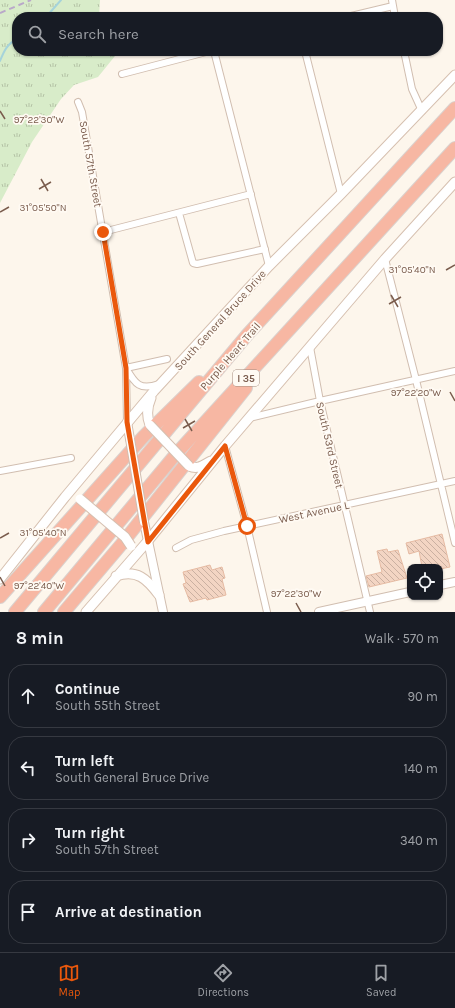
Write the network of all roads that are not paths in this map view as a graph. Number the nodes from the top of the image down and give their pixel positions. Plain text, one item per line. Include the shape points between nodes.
1 (392, 3) edge
2 (363, 12) edge
3 (191, 56) edge
4 (215, 56) edge
5 (306, 56) edge
6 (405, 56) edge
7 (122, 74) dead end
8 (455, 75) edge
9 (78, 102) dead end
10 (455, 108) edge
11 (422, 111) junction
12 (455, 148) edge
13 (455, 182) edge
14 (252, 194) junction
15 (341, 194) junction
16 (180, 212) junction
17 (103, 232) junction
18 (266, 249) junction
19 (385, 259) junction
20 (269, 266) junction
21 (247, 335) junction
22 (310, 347) junction
23 (270, 352) junction
24 (167, 360) dead end
25 (126, 368) junction
26 (455, 371) edge
27 (416, 380) junction
28 (164, 382) junction
29 (154, 391) junction
30 (320, 401) junction
31 (249, 418) junction
32 (127, 422) junction
33 (225, 446) junction
34 (71, 458) dead end
35 (215, 459) junction
36 (0, 471) edge
37 (455, 481) edge
38 (441, 485) junction
39 (66, 497) junction
40 (344, 506) junction
41 (247, 526) junction
42 (148, 542) junction
43 (455, 543) edge
44 (176, 548) dead end
45 (116, 576) junction
46 (0, 579) edge
47 (455, 582) edge
48 (443, 584) edge
49 (407, 593) edge
50 (158, 595) junction
51 (0, 597) edge
52 (367, 601) junction
53 (15, 612) edge
54 (44, 612) edge
55 (64, 612) edge
56 (86, 612) edge
57 (163, 612) edge
58 (267, 612) edge
59 (320, 612) edge
60 (370, 612) edge

1 - 2 street
3 - 7 street
4 - 14 street
5 - 15 street
6 - 11 street via 412,89
8 - 11 main road, South General Bruce Drive
9 - 17 street, South 57th Street via 82,112
10 - 21 highway, Purple Heart Trail / I 35
11 - 15 main road, South General Bruce Drive
12 - 23 highway, I 35
13 - 19 main road
14 - 16 street
14 - 18 street
15 - 20 main road, South General Bruce Drive
16 - 17 street
16 - 18 street via 193,263
17 - 25 street, South 57th Street
18 - 20 street
19 - 22 main road
19 - 27 street
20 - 28 main road, South General Bruce Drive
21 - 51 highway via 144,436
21 - 53 highway, Purple Heart Trail / I 35
22 - 30 street, South 53rd Street
22 - 31 main road
23 - 54 highway, I 35 via 176,454
23 - 55 highway via 246,390
24 - 25 street
25 - 28 street, South 57th Street via 133,380 144,387
25 - 32 street, South 57th Street
26 - 27 street
27 - 30 street
27 - 38 street
28 - 29 main road, South General Bruce Drive
29 - 32 main road, South General Bruce Drive
29 - 35 main road, bridge via 147,406 150,425 189,466 199,467
30 - 31 street
30 - 40 street, South 53rd Street
31 - 33 main road
32 - 39 main road, South General Bruce Drive
32 - 42 street, South 57th Street, bridge
33 - 35 main road
33 - 41 street
34 - 36 street
35 - 42 main road
37 - 38 street, West Avenue L
38 - 40 street, West Avenue L
38 - 43 street
39 - 45 main road, bridge via 80,499 125,537 131,546
39 - 46 main road, South General Bruce Drive
40 - 41 street, West Avenue L
40 - 52 street, South 53rd Street
41 - 44 street, West Avenue L via 191,540
41 - 58 street
42 - 45 main road
42 - 50 street, South 57th Street
45 - 50 main road via 140,576
45 - 56 main road
47 - 48 street
49 - 52 street
50 - 57 street, South 57th Street
52 - 59 street
52 - 60 street, South 53rd Street

